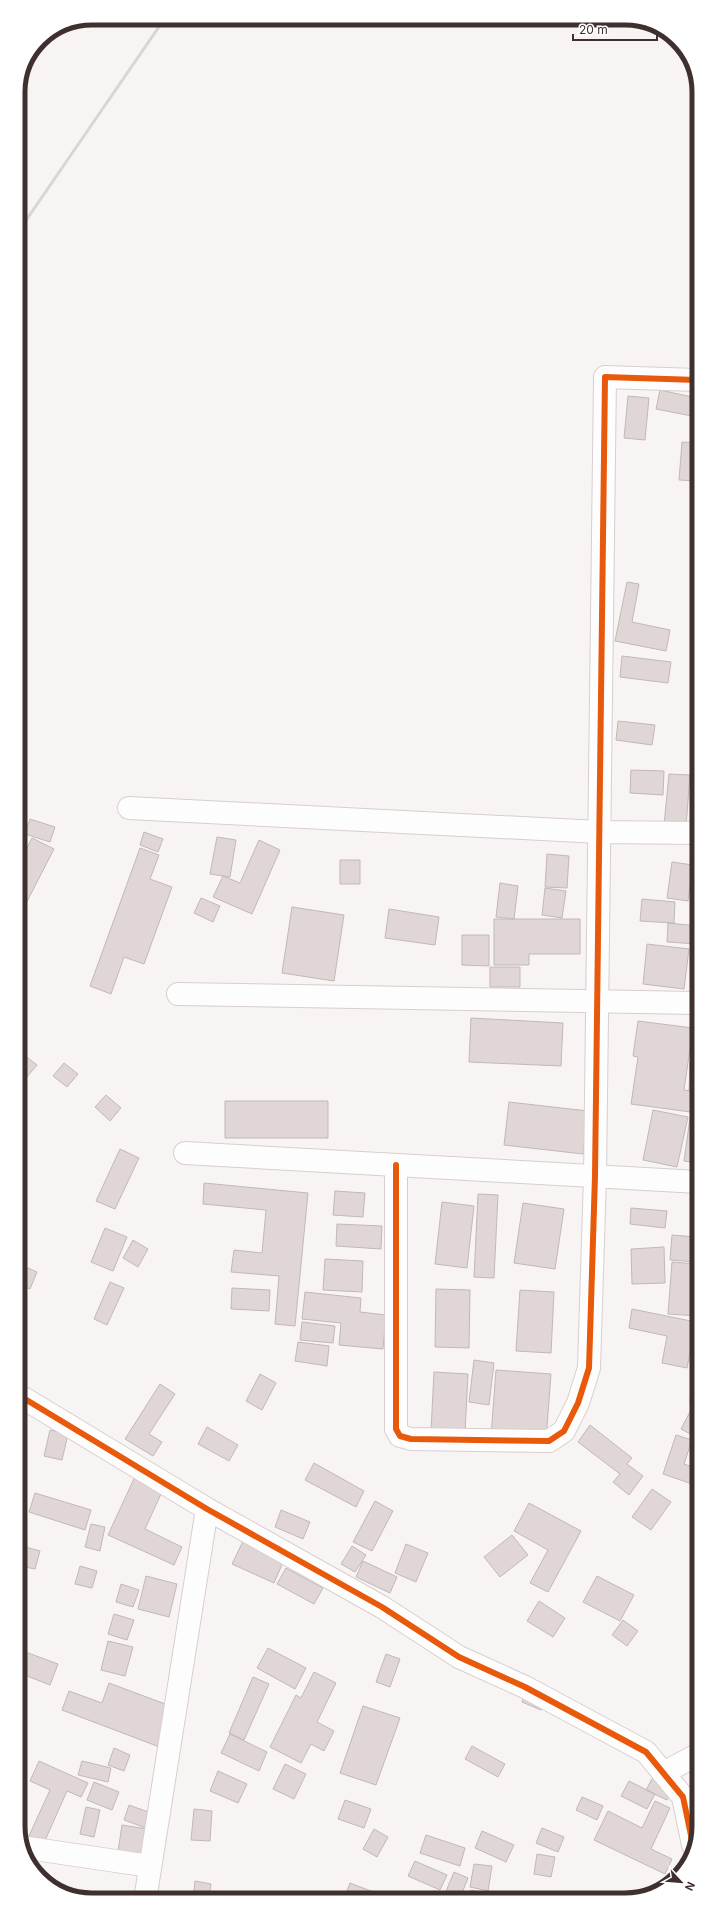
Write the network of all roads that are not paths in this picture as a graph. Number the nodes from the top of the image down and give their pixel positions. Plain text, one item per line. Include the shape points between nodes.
1 (692, 380) edge
2 (130, 808) dead end
3 (599, 832) junction
4 (692, 833) edge
5 (178, 994) dead end
6 (597, 1000) junction
7 (692, 1003) edge
8 (185, 1153) dead end
9 (396, 1165) junction
10 (595, 1176) junction
11 (692, 1182) edge
12 (25, 1399) edge
13 (208, 1509) junction
14 (692, 1758) edge
15 (663, 1773) junction
16 (691, 1837) edge
17 (29, 1848) edge
18 (150, 1866) junction
19 (146, 1893) edge

1 - 3 street via 605,377
2 - 3 street
3 - 4 street
3 - 6 street
5 - 6 street
6 - 7 street
6 - 10 street
8 - 9 street
9 - 10 street
9 - 10 street via 396,1429 400,1436 411,1439 549,1440 564,1430 578,1403 589,1368
10 - 11 street
12 - 13 street
13 - 15 street via 382,1607 459,1657 525,1687 646,1752
13 - 18 street
14 - 15 street
15 - 16 street via 682,1797
17 - 18 street
18 - 19 street

